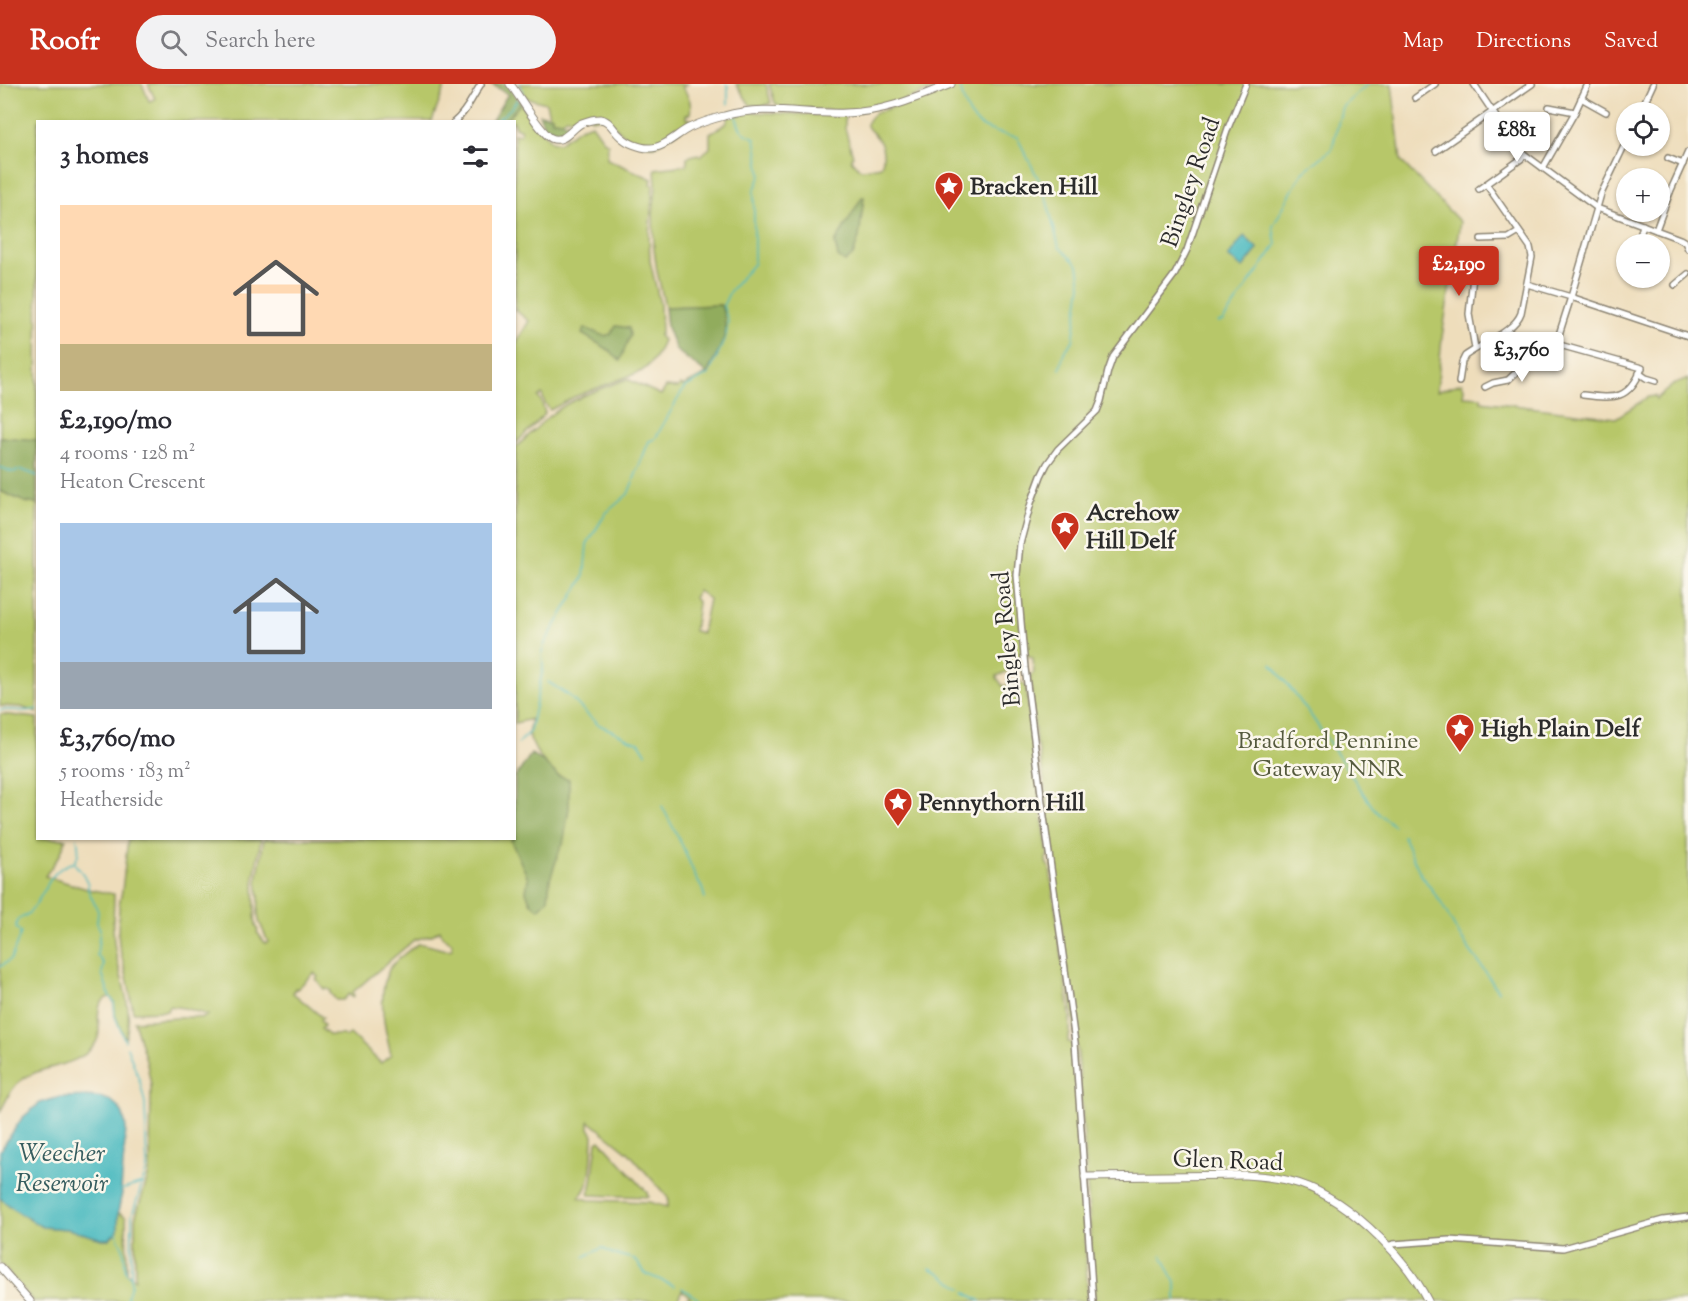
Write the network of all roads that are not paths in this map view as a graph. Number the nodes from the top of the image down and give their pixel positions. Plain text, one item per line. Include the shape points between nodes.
1 (481, 84) edge
2 (510, 84) edge
3 (951, 84) edge
4 (1246, 84) edge
5 (1435, 84) edge
6 (1474, 84) edge
7 (1532, 84) edge
8 (1588, 84) edge
9 (1653, 84) edge
10 (1415, 98) dead end
11 (1581, 98) junction
12 (1645, 102) edge
13 (1549, 106) dead end
14 (1492, 112) junction
15 (1575, 112) junction
16 (1606, 112) dead end
17 (457, 120) edge
18 (1436, 151) dead end
19 (1688, 152) edge
20 (1524, 154) junction
21 (1619, 156) edge
22 (1668, 158) dead end
23 (1683, 164) junction
24 (1543, 168) junction
25 (1486, 184) junction
26 (1479, 189) dead end
27 (1670, 192) edge
28 (1597, 208) junction
29 (1659, 222) edge
30 (1643, 225) junction
31 (1656, 230) junction
32 (1519, 232) junction
33 (1641, 234) edge
34 (1481, 239) dead end
35 (1688, 249) edge
36 (1688, 274) edge
37 (1487, 277) dead end
38 (1527, 284) junction
39 (1675, 285) dead end
40 (1571, 297) junction
41 (1688, 336) edge
42 (1556, 344) junction
43 (1475, 348) junction
44 (1641, 370) junction
45 (1656, 381) dead end
46 (1459, 382) dead end
47 (1485, 387) dead end
48 (1583, 395) dead end
49 (1084, 1177) junction
50 (1688, 1217) edge
51 (1387, 1246) junction
52 (0, 1267) edge
53 (30, 1301) edge
54 (1093, 1301) edge
55 (1428, 1301) edge

1 - 17 street
2 - 3 street via 553,139 562,139 581,123 603,119 626,140 650,148 708,120 748,110 874,111
4 - 49 street, Bingley Road via 1184,256 1113,357 1097,411 1047,464 1033,496 1018,554 1018,598 1028,692 1076,1042
5 - 10 street
6 - 14 street
7 - 14 street
8 - 11 street
9 - 12 street
11 - 15 street
11 - 16 street
13 - 15 street
14 - 18 street
14 - 20 street
15 - 24 street
19 - 23 street
20 - 24 street
20 - 25 street
21 - 28 street
22 - 23 street
23 - 27 street
24 - 28 street
25 - 26 street
25 - 32 street
28 - 30 street
28 - 40 street
29 - 31 street
30 - 31 street
30 - 33 street
31 - 35 street via 1680,238
32 - 34 street via 1509,238
32 - 38 street via 1532,253
36 - 39 street
37 - 43 street via 1473,276 1469,314
38 - 40 street
38 - 43 street via 1518,321
40 - 41 street
40 - 42 street
42 - 44 street
42 - 47 street via 1546,360 1526,363 1508,380
43 - 46 street via 1464,356
44 - 45 street via 1646,378
44 - 48 street via 1632,387 1621,394
49 - 51 street, Glen Road via 1244,1175 1292,1181 1330,1198 1363,1221
49 - 54 street, Bingley Road
50 - 51 street via 1663,1220 1563,1248 1449,1240
51 - 55 street, Glen Road
52 - 53 street

